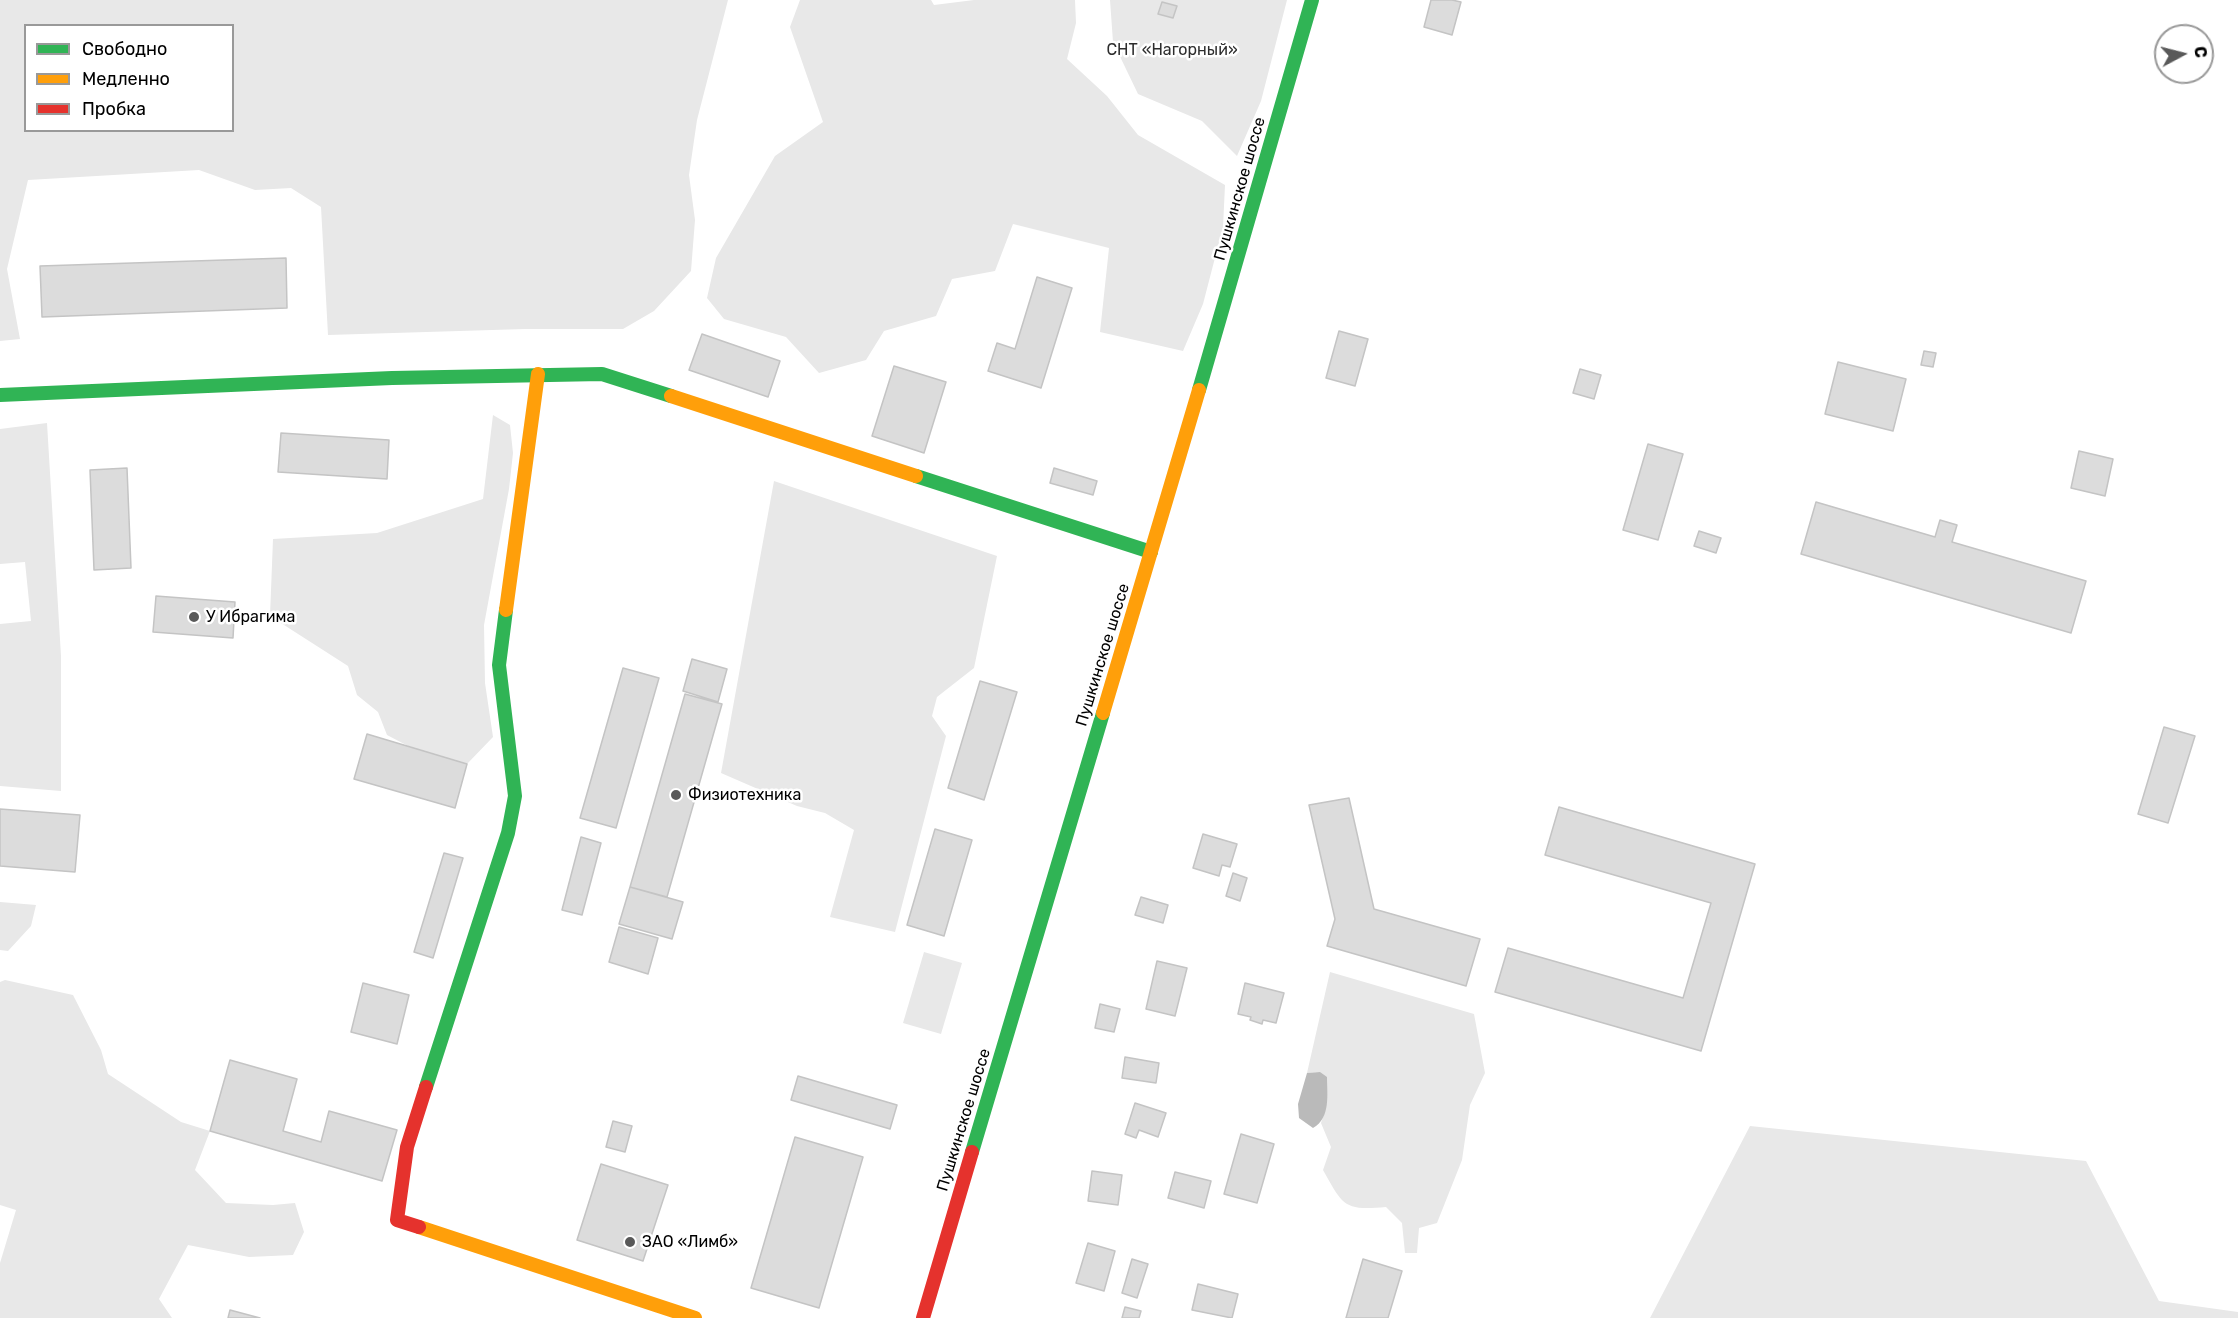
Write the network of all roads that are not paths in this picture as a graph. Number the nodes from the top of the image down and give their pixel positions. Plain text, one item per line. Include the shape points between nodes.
1 (1312, 0) edge
2 (538, 374) junction
3 (0, 395) edge
4 (1151, 552) junction
5 (694, 1318) edge
6 (922, 1318) edge

1 - 4 street, Пушкинское шоссе
2 - 3 street
2 - 4 street via 602,374
2 - 5 street via 499,665 515,796 508,833 406,1147 397,1220
4 - 6 street, Пушкинское шоссе

